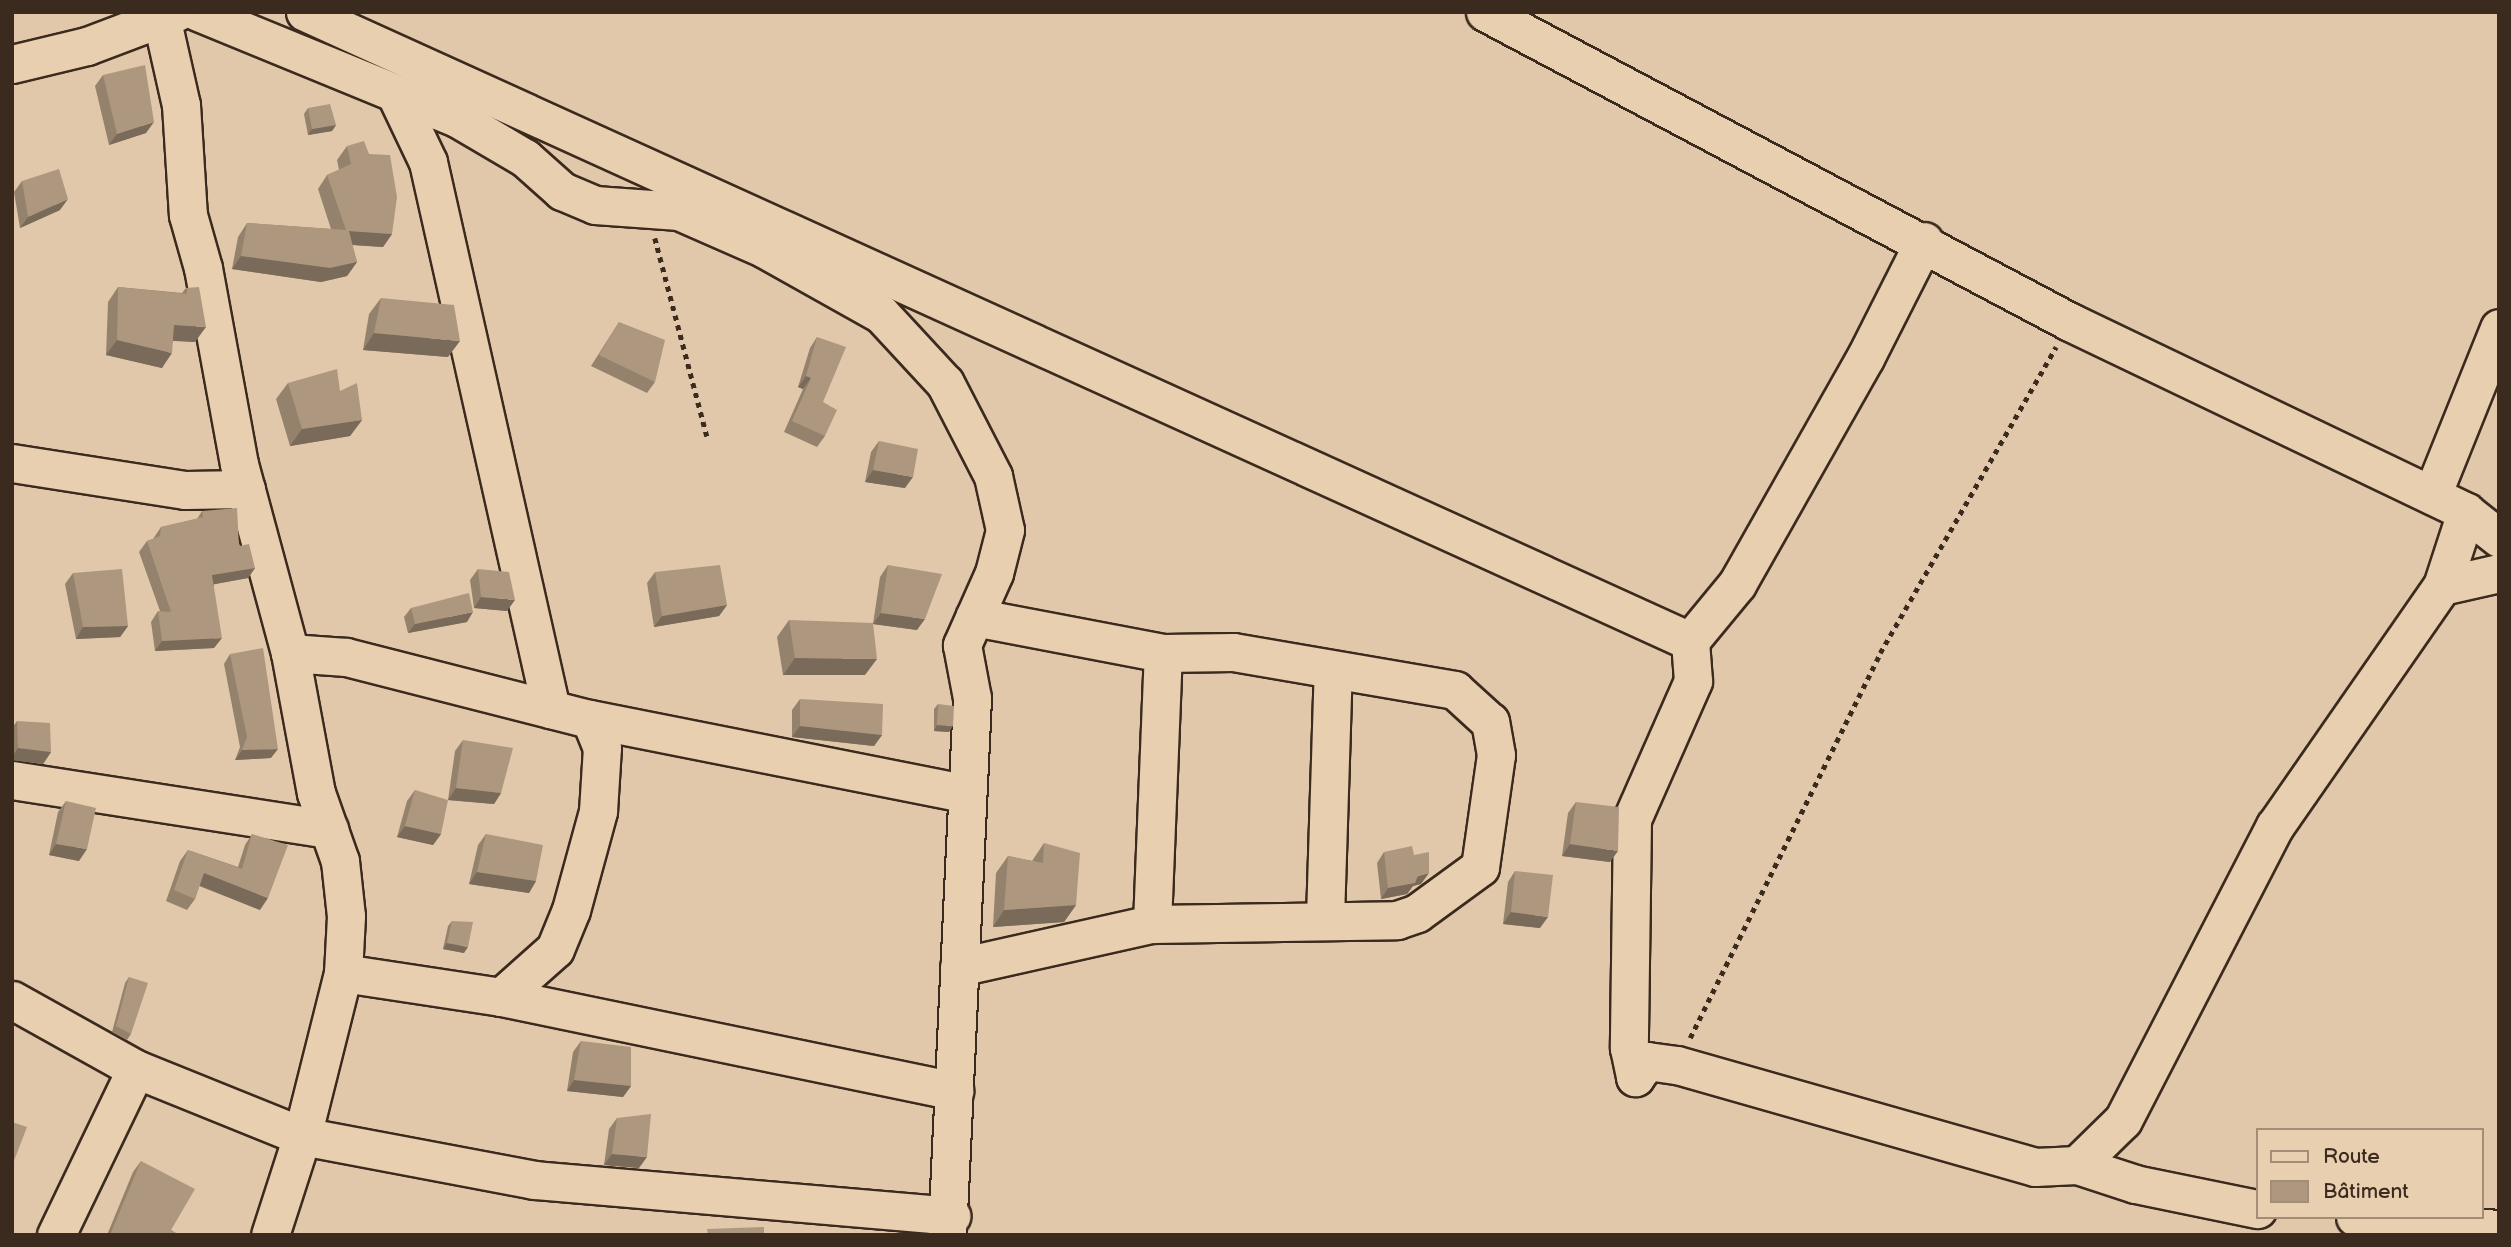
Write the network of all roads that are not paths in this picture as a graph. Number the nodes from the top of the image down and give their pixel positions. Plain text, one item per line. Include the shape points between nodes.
1 (198, 12) edge
2 (305, 12) edge
3 (1485, 12) edge
4 (169, 17) edge
5 (12, 64) edge
6 (397, 97) junction
7 (1924, 241) junction
8 (2499, 328) edge
9 (12, 463) edge
10 (246, 489) junction
11 (2432, 495) junction
12 (2466, 512) junction
13 (2499, 538) edge
14 (2499, 573) edge
15 (2442, 586) junction
16 (974, 617) junction
17 (1690, 641) junction
18 (290, 653) junction
19 (1163, 653) junction
20 (1333, 670) junction
21 (551, 709) junction
22 (590, 719) junction
23 (12, 780) edge
24 (965, 793) junction
25 (329, 829) junction
26 (1325, 918) junction
27 (1152, 924) junction
28 (959, 967) junction
29 (343, 973) junction
30 (501, 997) junction
31 (12, 1000) edge
32 (136, 1069) junction
33 (954, 1091) junction
34 (302, 1136) junction
35 (2077, 1165) junction
36 (2256, 1209) edge
37 (2379, 1219) edge
38 (949, 1225) edge
39 (2499, 1229) edge
40 (56, 1235) edge
41 (270, 1235) edge

1 - 6 street
2 - 17 street
3 - 7 street
4 - 5 street via 87,47
4 - 10 street via 181,105 188,215 203,268
6 - 16 street via 457,118 525,158 562,191 595,205 679,211 765,249 881,314 945,383 993,476 1005,530 994,573
6 - 21 street via 428,162
7 - 11 street via 2070,321
7 - 17 street via 1865,358 1737,584
8 - 11 street
9 - 10 street via 185,490
10 - 18 street
11 - 12 street
12 - 13 street
12 - 15 street
14 - 15 street
15 - 35 street via 2275,826 2123,1120
16 - 19 street
16 - 24 street via 962,645 972,698
17 - 35 street via 1693,681 1632,819 1629,1048 1635,1077 1647,1061 1677,1065 2035,1167
18 - 21 street via 346,657
18 - 25 street via 316,793
19 - 20 street via 1233,652
19 - 27 street
20 - 26 street
20 - 26 street via 1455,690 1490,722 1496,755 1480,867 1417,913 1397,920
21 - 22 street
22 - 24 street
22 - 30 street via 602,748 598,811 571,910 555,949
23 - 25 street
24 - 28 street
25 - 29 street via 340,861 346,916
26 - 27 street via 1225,926
27 - 28 street
28 - 33 street
29 - 30 street
29 - 34 street
30 - 33 street
31 - 32 street
32 - 34 street
32 - 40 street
33 - 38 street
34 - 38 street via 534,1180
34 - 41 street
35 - 36 street via 2135,1184
37 - 39 street

